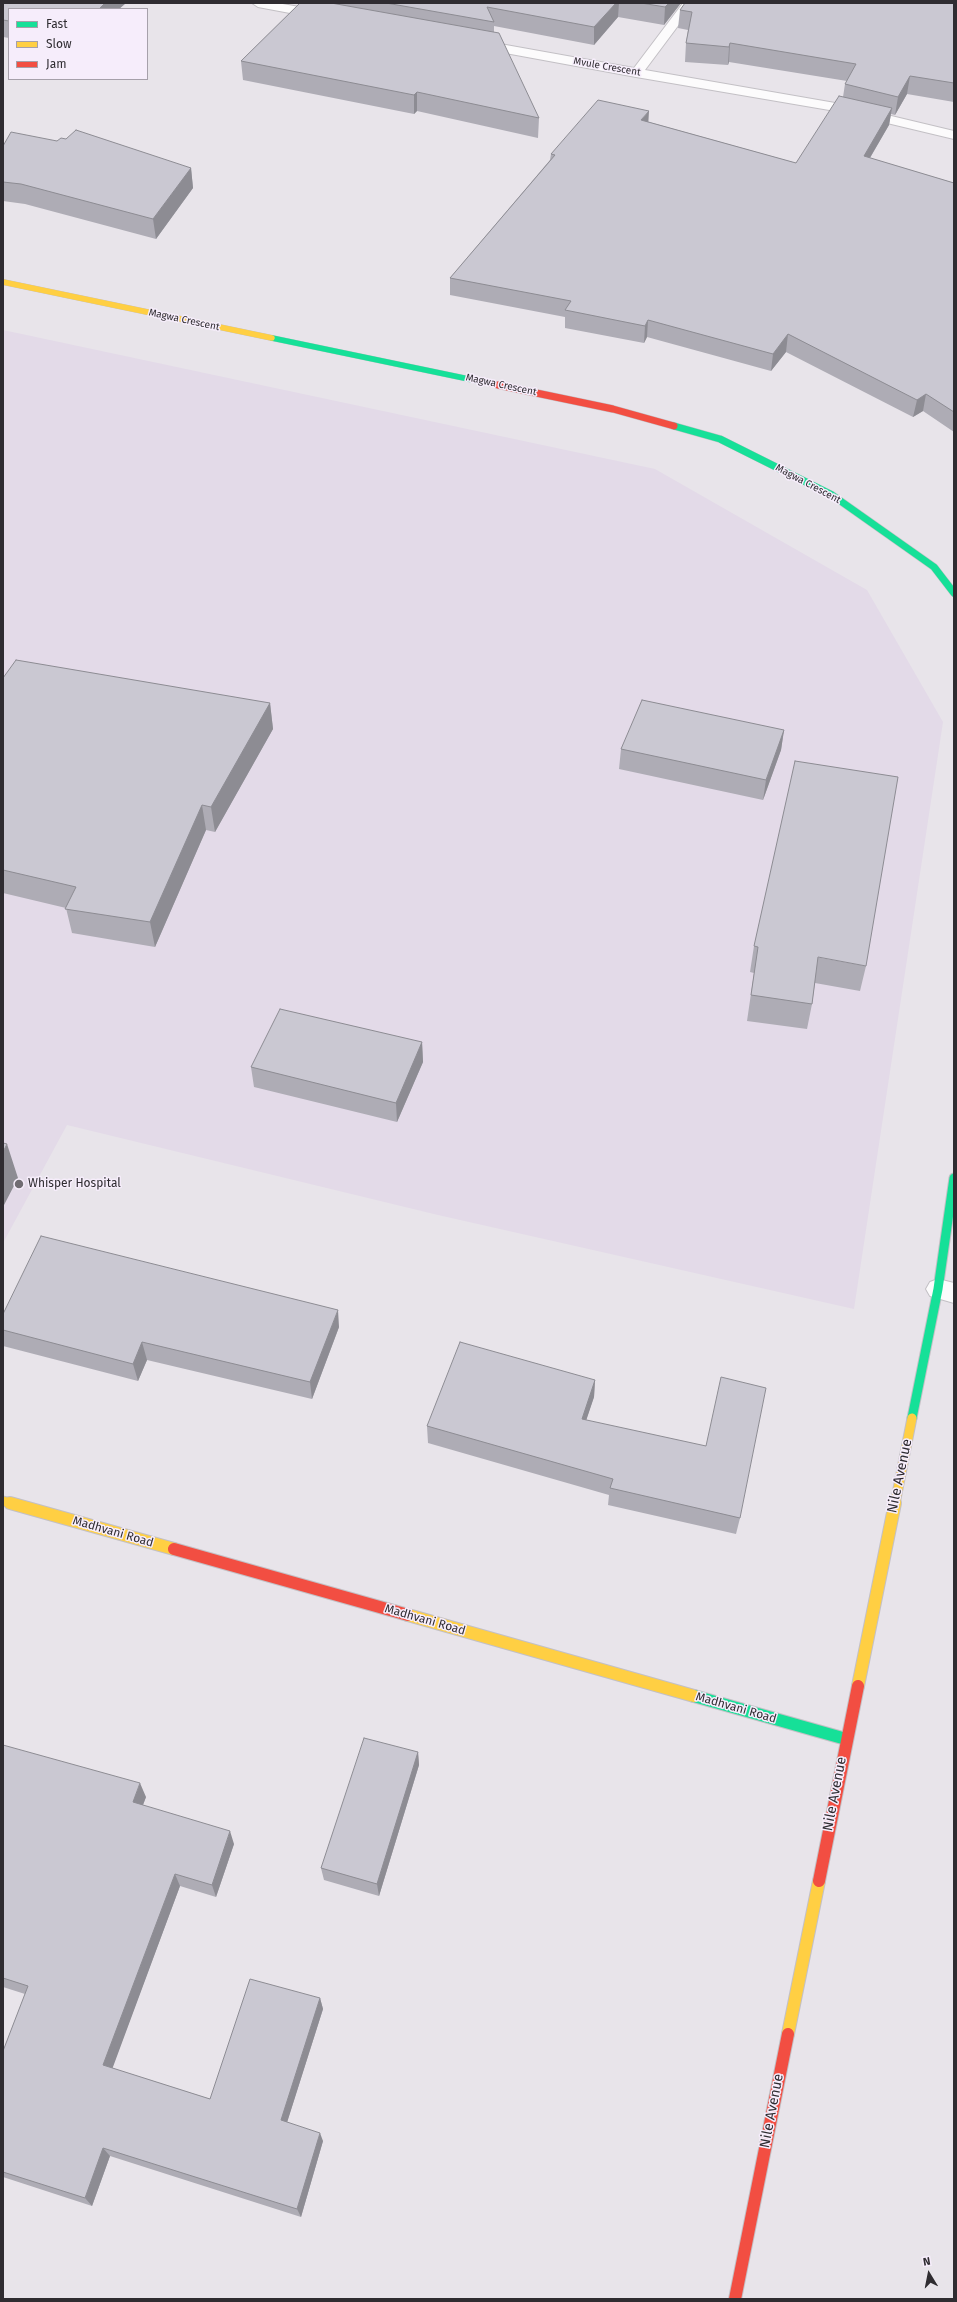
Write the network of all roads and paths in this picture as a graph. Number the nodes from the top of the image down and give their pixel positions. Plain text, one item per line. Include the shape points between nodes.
1 (258, 3) edge
2 (689, 3) edge
3 (335, 17) edge
4 (466, 42) edge
5 (636, 73) junction
6 (954, 135) edge
7 (3, 282) edge
8 (954, 593) edge
9 (954, 1178) edge
10 (946, 1291) edge
11 (3, 1501) edge
12 (846, 1739) junction
13 (735, 2299) edge

1 - 3 street
2 - 5 street
4 - 5 street, Mvule Crescent
5 - 6 street, Mvule Crescent via 841,108
7 - 8 street, Magwa Crescent via 613,409 720,439 832,495 934,567
9 - 10 street
10 - 12 street, Nile Avenue
11 - 12 street, Madhvani Road
12 - 13 street, Nile Avenue

